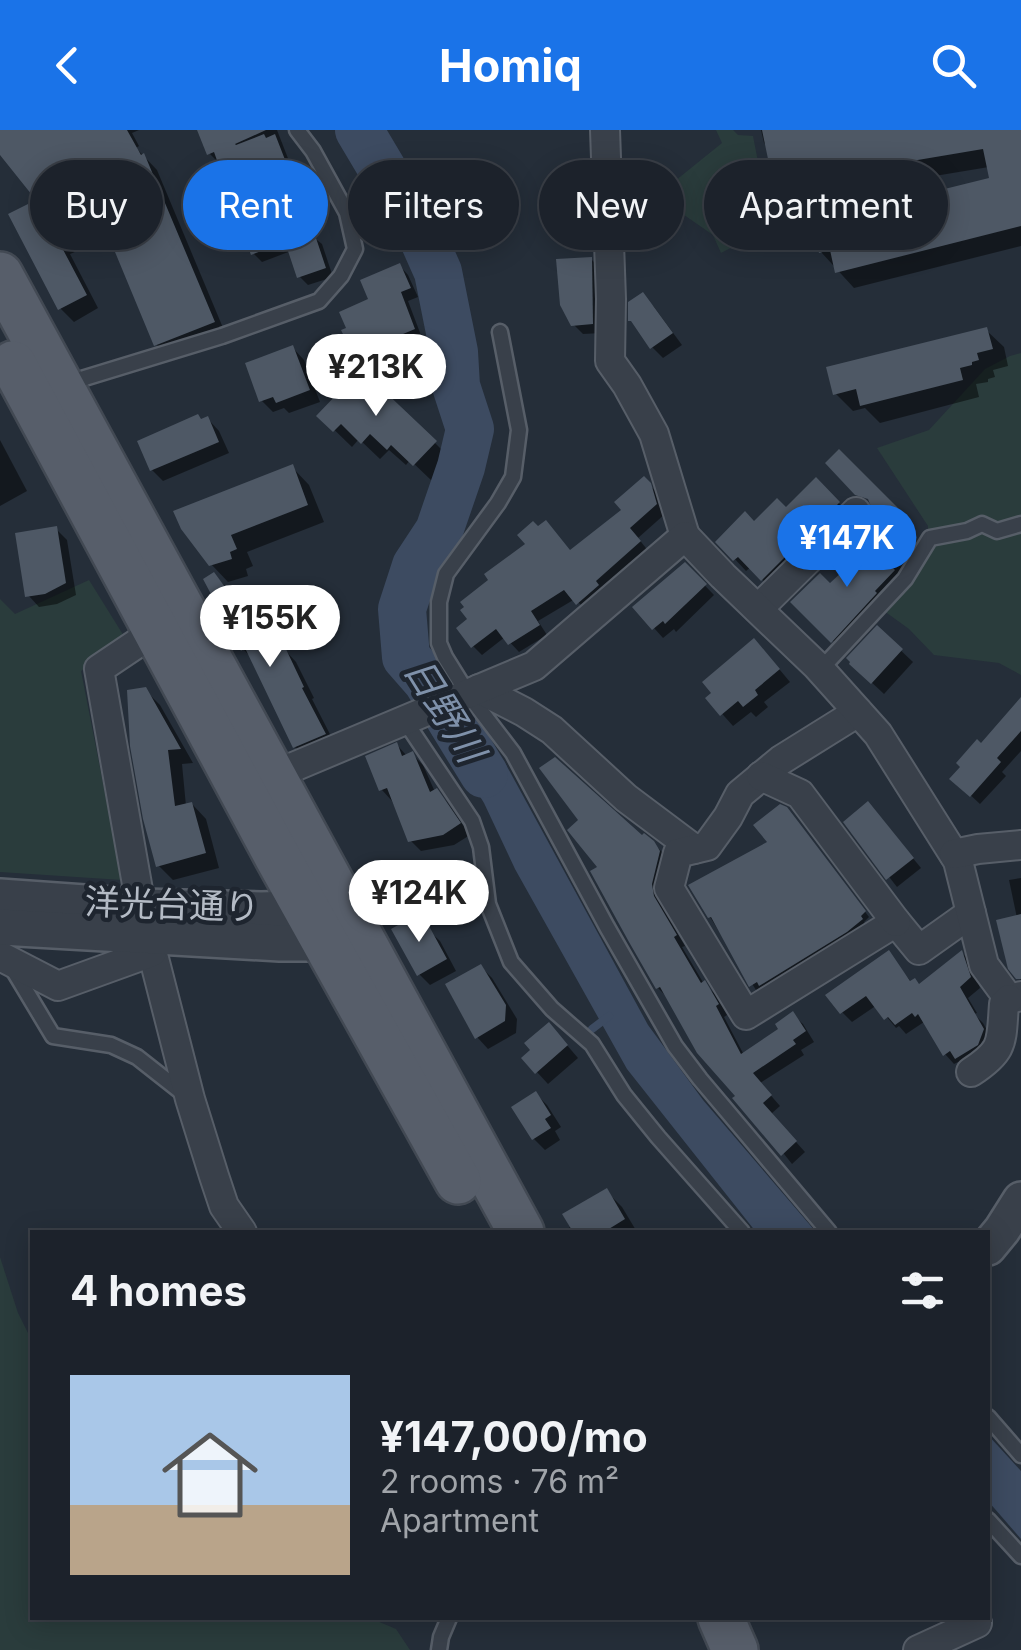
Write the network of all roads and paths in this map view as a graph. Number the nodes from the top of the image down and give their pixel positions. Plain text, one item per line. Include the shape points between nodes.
1 (297, 130) edge
2 (605, 130) edge
3 (0, 275) edge
4 (500, 332) dead end
5 (0, 340) edge
6 (60, 385) junction
7 (856, 512) dead end
8 (1021, 524) edge
9 (685, 536) junction
10 (758, 609) junction
11 (157, 630) junction
12 (820, 670) junction
13 (469, 693) junction
14 (858, 712) junction
15 (409, 719) junction
16 (272, 776) junction
17 (762, 776) junction
18 (1021, 845) edge
19 (694, 849) junction
20 (954, 854) junction
21 (0, 897) edge
22 (971, 913) junction
23 (326, 920) junction
24 (896, 922) junction
25 (147, 931) junction
26 (2, 947) edge
27 (1015, 997) edge
28 (971, 1072) dead end
29 (190, 1098) junction
30 (1021, 1200) edge
31 (241, 1230) edge
32 (486, 1230) edge
33 (520, 1230) edge
34 (740, 1230) edge
35 (827, 1230) edge
36 (1003, 1236) edge
37 (990, 1418) edge
38 (1021, 1455) edge
39 (990, 1522) edge
40 (1021, 1556) edge
41 (448, 1620) edge
42 (696, 1620) edge
43 (721, 1620) edge
44 (975, 1620) edge
45 (439, 1650) edge
46 (708, 1650) edge
47 (734, 1650) edge
48 (918, 1650) edge

1 - 6 lane via 347,213 355,249 319,302
2 - 9 street via 610,360 654,434
3 - 6 main road
4 - 13 lane via 519,430 513,477 446,574 439,602 439,642
5 - 11 main road
6 - 16 main road
7 - 10 street
8 - 12 lane via 997,531 982,524 930,538 905,579
9 - 10 street
9 - 13 street via 534,666
10 - 12 street
11 - 23 main road
11 - 25 street via 99,669
12 - 14 street
13 - 15 street
13 - 19 street via 524,712 552,730
13 - 35 lane via 514,753 675,1046
14 - 17 street
14 - 20 street
15 - 16 street
15 - 34 lane via 472,821 488,904 511,962 592,1044 624,1095
16 - 23 main road
17 - 19 street via 740,794 708,846
17 - 24 street via 800,794
18 - 20 street
19 - 24 street via 678,854 669,888 746,1014
20 - 22 street
21 - 25 street, 洋光台通り
22 - 24 street via 919,950
22 - 27 street via 984,965
23 - 25 street, 洋光台通り
23 - 32 main road
23 - 33 main road
25 - 26 street
25 - 26 street via 58,986
25 - 29 street
26 - 29 lane via 53,1036 137,1056
27 - 28 street via 1004,1004 1001,1045
29 - 31 street via 224,1206
30 - 36 street
37 - 38 lane
39 - 40 lane
41 - 45 lane
42 - 46 main road
43 - 47 main road
44 - 48 street

